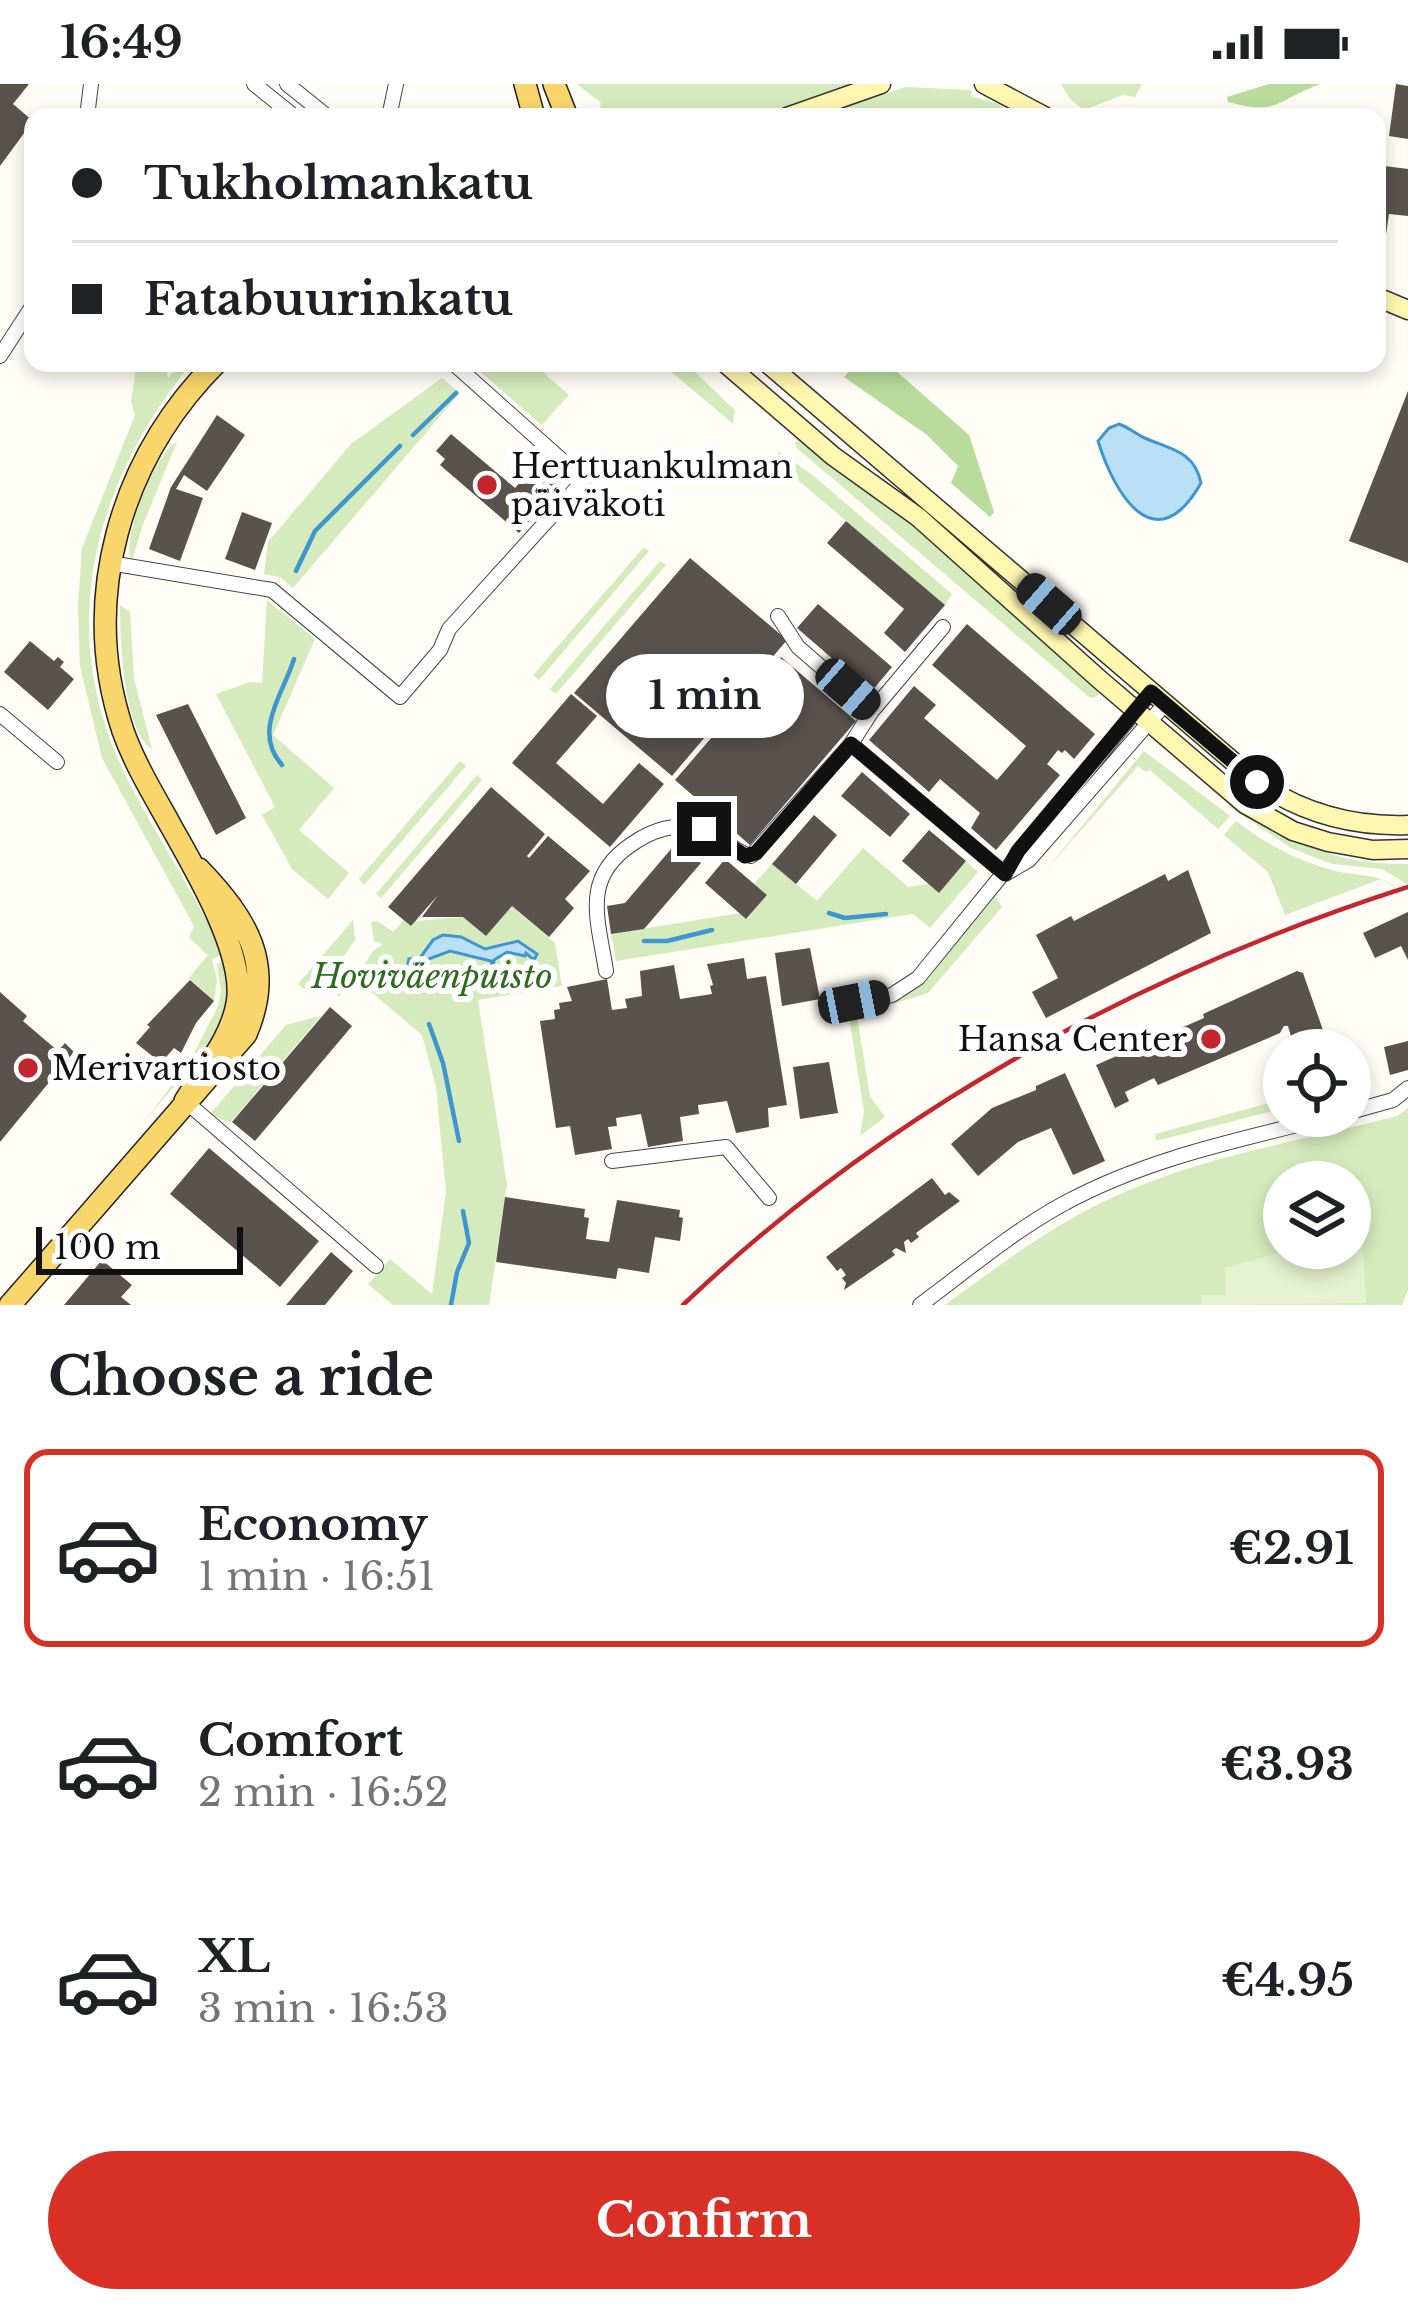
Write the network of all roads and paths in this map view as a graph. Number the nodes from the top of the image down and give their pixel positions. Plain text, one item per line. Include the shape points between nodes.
1 (254, 84) edge
2 (287, 84) edge
3 (881, 84) edge
4 (984, 84) edge
5 (1007, 87) edge
6 (284, 108) edge
7 (317, 108) edge
8 (813, 108) edge
9 (1034, 108) edge
10 (24, 318) edge
11 (0, 356) edge
12 (208, 372) edge
13 (463, 372) edge
14 (734, 372) edge
15 (778, 372) edge
16 (110, 563) junction
17 (778, 616) dead end
18 (943, 627) dead end
19 (1158, 698) junction
20 (872, 711) junction
21 (0, 714) edge
22 (1142, 717) junction
23 (851, 744) junction
24 (57, 762) dead end
25 (1408, 825) edge
26 (1408, 849) edge
27 (1005, 874) junction
28 (606, 971) dead end
29 (846, 1007) dead end
30 (1408, 1088) edge
31 (185, 1101) junction
32 (1401, 1101) edge
33 (1371, 1107) edge
34 (1263, 1134) edge
35 (612, 1161) dead end
36 (769, 1198) dead end
37 (376, 1266) dead end
38 (10, 1305) edge
39 (920, 1305) edge

1 - 6 street
2 - 7 street
3 - 8 main road
4 - 5 main road
5 - 9 main road
10 - 11 street
12 - 16 main road via 140,466
13 - 16 street via 584,480 449,629 400,697 272,590
14 - 22 main road via 918,517
15 - 19 main road
16 - 31 main road via 106,650 121,725 189,858 227,898 257,961 259,1000 246,1034
17 - 20 street via 798,647
18 - 20 street
19 - 22 street
19 - 25 main road via 1281,798 1347,821
20 - 23 street
21 - 24 street
22 - 26 main road via 1245,804 1293,831 1360,849
22 - 27 street via 1029,860
23 - 27 street
23 - 28 street via 756,853 745,856 704,829 658,827 611,858 596,898
27 - 29 street via 905,989
30 - 32 street
31 - 37 street
31 - 38 main road
32 - 33 street
34 - 39 street via 1100,1186 1018,1232
35 - 36 street via 726,1147

